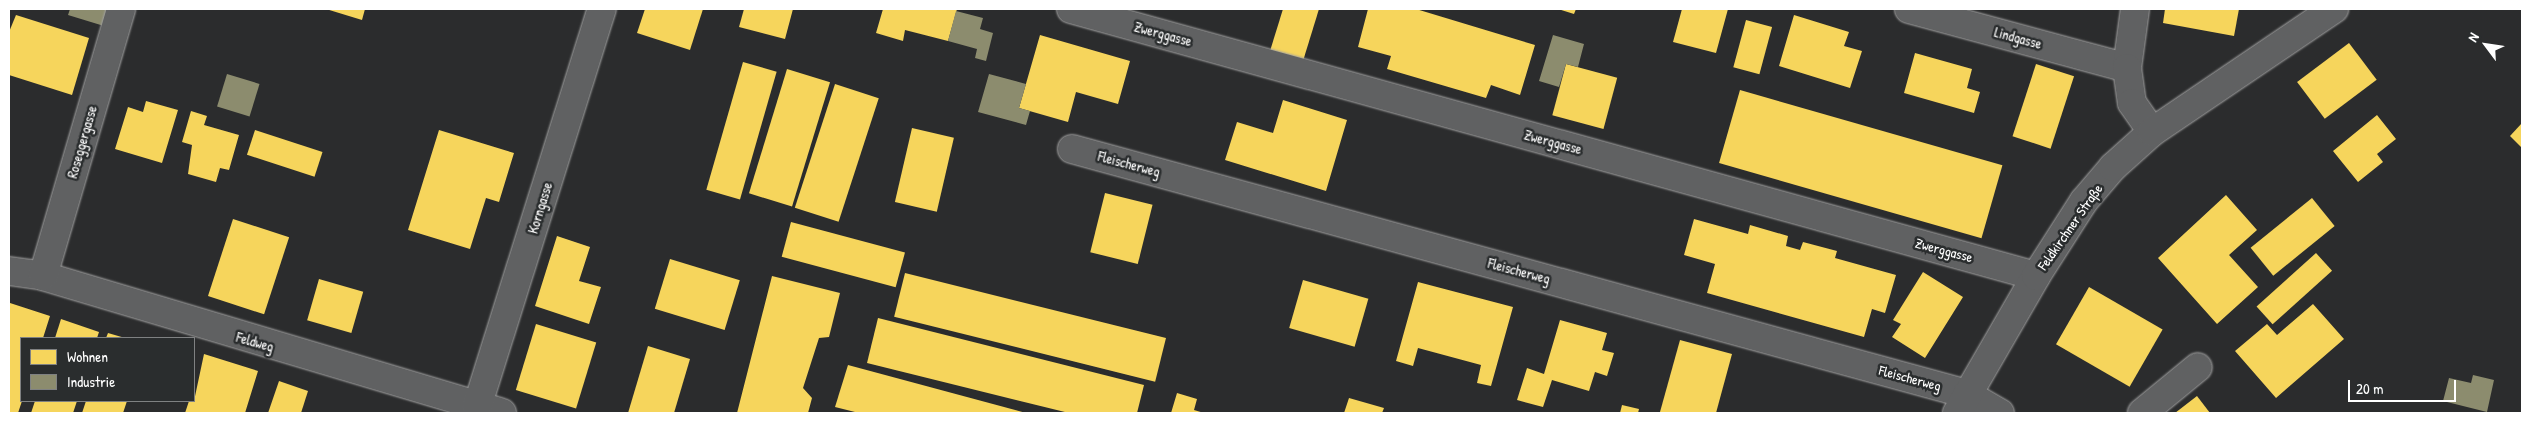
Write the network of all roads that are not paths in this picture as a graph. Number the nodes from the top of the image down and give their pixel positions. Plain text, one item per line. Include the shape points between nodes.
1 (121, 9) edge
2 (602, 9) edge
3 (1071, 9) edge
4 (1909, 9) edge
5 (2135, 9) edge
6 (2334, 9) edge
7 (2127, 68) junction
8 (2152, 132) junction
9 (1072, 149) dead end
10 (9, 271) edge
11 (43, 276) junction
12 (2036, 276) junction
13 (2198, 366) dead end
14 (1962, 404) edge
15 (490, 410) edge
16 (2000, 413) edge
17 (2142, 413) edge

1 - 11 street, Roseggergasse
2 - 15 street, Korngasse
3 - 12 street, Zwerggasse
4 - 7 street, Lindgasse
5 - 7 street
6 - 8 street, Feldkirchner Straße
7 - 8 street via 2132,103
8 - 12 street, Feldkirchner Straße via 2084,201
9 - 14 street, Fleischerweg
10 - 11 street, Feldweg
11 - 15 street, Feldweg
12 - 14 street, Feldkirchner Straße
13 - 17 street
14 - 16 street

